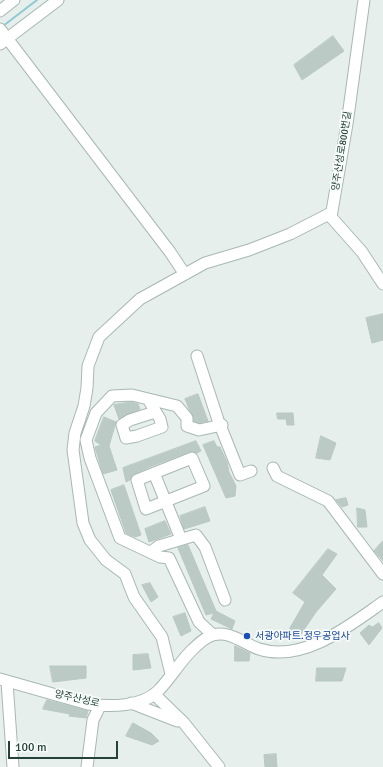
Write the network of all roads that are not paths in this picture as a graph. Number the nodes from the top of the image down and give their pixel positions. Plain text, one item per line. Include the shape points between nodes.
1 (14, 0) edge
2 (58, 0) edge
3 (364, 0) edge
4 (0, 11) edge
5 (2, 37) edge
6 (331, 213) junction
7 (184, 273) junction
8 (383, 284) edge
9 (197, 356) dead end
10 (148, 399) junction
11 (155, 412) dead end
12 (222, 425) junction
13 (273, 468) dead end
14 (251, 471) dead end
15 (154, 473) junction
16 (164, 502) junction
17 (181, 539) junction
18 (168, 544) junction
19 (152, 552) junction
20 (169, 558) junction
21 (383, 574) edge
22 (225, 600) dead end
23 (383, 602) edge
24 (213, 635) junction
25 (168, 678) junction
26 (4, 680) edge
27 (154, 694) junction
28 (130, 703) junction
29 (100, 706) junction
30 (184, 723) junction
31 (13, 767) edge
32 (87, 767) edge
33 (219, 767) edge

1 - 4 street
2 - 5 street
3 - 6 street, 양주산성로800번길 via 347,124
5 - 7 street via 20,54
6 - 7 street via 290,234 205,263
6 - 8 street via 331,217 362,252
7 - 25 street via 170,284 140,299 99,337 88,366 85,400 75,433 73,450 83,523 90,540 106,560 124,574 134,597 162,637
9 - 12 street via 218,420
10 - 11 street
10 - 12 street via 177,406 187,418 187,426 200,430
10 - 19 street via 132,395 112,396 96,413 86,440 90,458 120,538
12 - 14 street via 240,475
13 - 21 street via 277,476 328,501
15 - 16 street
15 - 16 street via 137,480 146,509
15 - 16 street via 192,458 204,486
16 - 17 street
17 - 18 street
17 - 22 street via 196,535 205,547
18 - 19 street via 159,546
18 - 20 street
19 - 20 street via 160,557
20 - 24 street via 199,622
23 - 24 street via 342,630 295,650 267,651 231,636
24 - 25 street, 양주산성로 via 196,646
25 - 27 street, 양주산성로
25 - 30 street via 164,692 167,701
26 - 29 street, 양주산성로
26 - 31 street
27 - 28 street, 양주산성로
27 - 30 street
28 - 29 street, 양주산성로
28 - 30 street
29 - 32 street via 94,720
30 - 33 street

